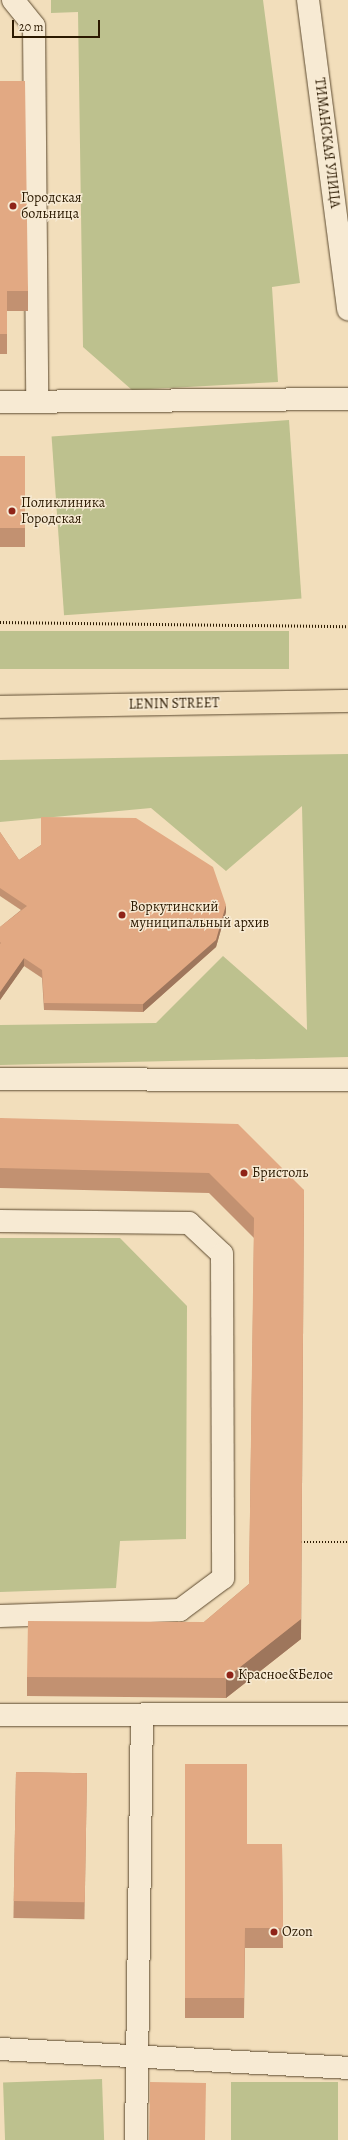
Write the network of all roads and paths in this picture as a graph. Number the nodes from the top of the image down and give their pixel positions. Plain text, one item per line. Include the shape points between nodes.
1 (14, 0) edge
2 (308, 0) edge
3 (348, 309) edge
4 (348, 400) edge
5 (37, 401) junction
6 (0, 402) edge
7 (0, 622) edge
8 (348, 626) edge
9 (348, 701) edge
10 (0, 707) edge
11 (0, 1079) edge
12 (348, 1080) edge
13 (0, 1221) edge
14 (301, 1542) edge
15 (348, 1542) edge
16 (0, 1616) edge
17 (142, 1714) junction
18 (348, 1714) edge
19 (0, 1715) edge
20 (0, 2049) edge
21 (137, 2056) junction
22 (348, 2068) edge
23 (136, 2140) edge

1 - 5 street via 34,26
2 - 3 street, ТИМАНСКАЯ УЛИЦА
4 - 5 street
5 - 6 street
7 - 8 path
9 - 10 main road, LENIN STREET
11 - 12 street
13 - 16 street via 189,1223 222,1254 223,1578 180,1610
14 - 15 path
17 - 18 street
17 - 19 street
17 - 21 street
20 - 21 street
21 - 22 street
21 - 23 street

